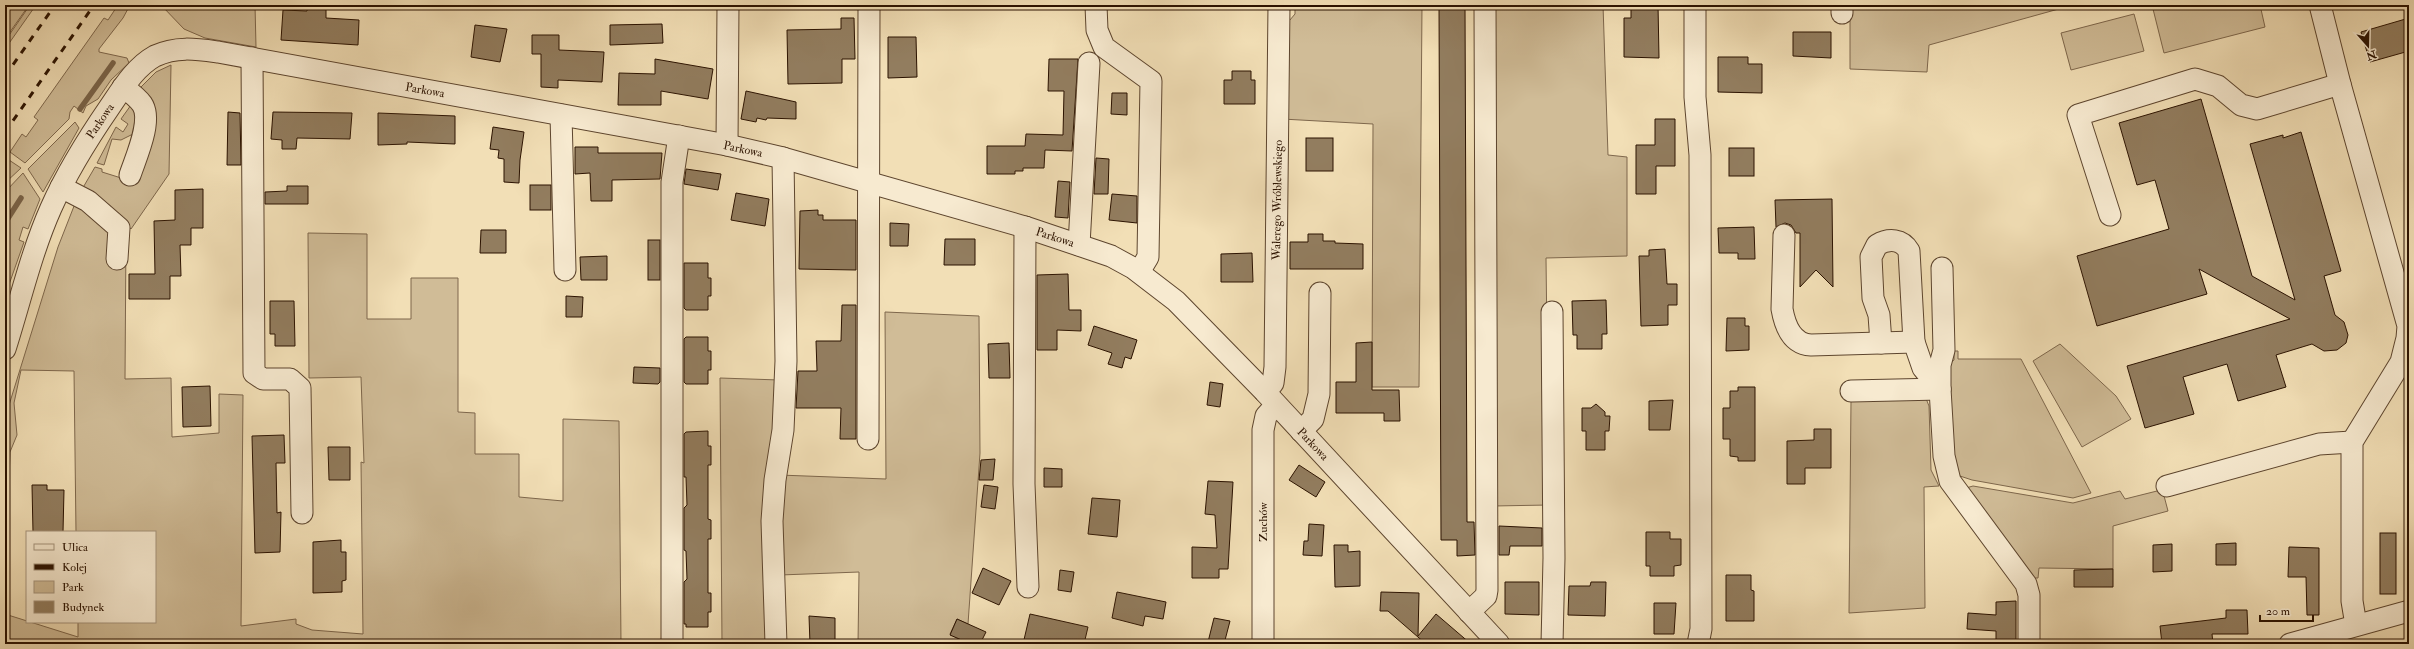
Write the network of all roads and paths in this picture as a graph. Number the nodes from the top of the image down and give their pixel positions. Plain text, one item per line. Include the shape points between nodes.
1 (728, 5) edge
2 (869, 5) edge
3 (1096, 5) edge
4 (1284, 5) edge
5 (1485, 5) edge
6 (1695, 5) edge
7 (2320, 5) edge
8 (252, 58) junction
9 (1089, 63) dead end
10 (2340, 84) junction
11 (123, 87) junction
12 (561, 115) junction
13 (679, 136) junction
14 (727, 145) junction
15 (783, 158) junction
16 (130, 175) dead end
17 (869, 182) junction
18 (61, 187) junction
19 (2110, 215) dead end
20 (1025, 227) junction
21 (1784, 235) dead end
22 (1079, 245) junction
23 (118, 259) dead end
24 (1942, 268) dead end
25 (564, 270) dead end
26 (1139, 272) junction
27 (1320, 293) dead end
28 (10, 312) edge
29 (1552, 312) dead end
30 (1914, 342) junction
31 (1881, 343) junction
32 (5, 350) edge
33 (2407, 353) edge
34 (1940, 389) junction
35 (1851, 391) dead end
36 (1270, 398) junction
37 (1301, 431) junction
38 (868, 439) dead end
39 (2352, 442) junction
40 (2167, 486) dead end
41 (302, 513) dead end
42 (1028, 587) dead end
43 (2409, 611) edge
44 (1469, 612) junction
45 (2356, 625) junction
46 (672, 644) edge
47 (776, 644) edge
48 (1263, 644) edge
49 (1499, 644) edge
50 (1552, 644) edge
51 (1698, 644) edge
52 (2029, 644) edge
53 (2290, 644) edge

1 - 14 street
2 - 17 street
3 - 26 street via 1097,30 1104,47 1151,81 1148,257
4 - 36 street, Walerego Wróblewskiego via 1275,367
5 - 44 street via 1487,590 1486,596
6 - 51 street via 1695,97 1700,148 1699,380 1702,471 1701,629
7 - 10 street
8 - 11 street, Parkowa via 189,49 168,51 143,64
8 - 12 street, Parkowa
8 - 41 street via 254,373 263,379 290,379 300,388
9 - 22 street
10 - 19 street via 2257,109 2241,105 2218,86 2195,80 2078,115
10 - 33 street via 2407,322
11 - 16 street via 142,103 146,115 145,128
11 - 18 street, Parkowa via 84,145
12 - 13 street, Parkowa
12 - 25 street
13 - 14 street, Parkowa
13 - 46 street via 672,182
14 - 15 street, Parkowa
15 - 17 street, Parkowa
15 - 47 street via 786,361 783,430 772,521
17 - 20 street, Parkowa
17 - 38 street
18 - 23 street via 88,201 119,228
18 - 28 street, Parkowa
20 - 22 street, Parkowa
20 - 42 street via 1024,484
21 - 31 street via 1782,309 1794,339 1805,345
22 - 26 street, Parkowa via 1111,256
24 - 34 street via 1944,350 1940,365
26 - 36 street, Parkowa via 1176,301
27 - 37 street via 1319,394 1313,419
28 - 32 street, Parkowa
29 - 50 street
30 - 31 street
30 - 31 street via 1909,251 1897,241 1886,241 1877,245 1871,257 1873,298 1880,320
30 - 34 street via 1927,375
33 - 39 street
34 - 35 street
34 - 52 street via 1947,474 1979,522 2026,584 2029,595
36 - 37 street, Parkowa
36 - 48 street, Zuchów via 1263,430
37 - 44 street, Parkowa
39 - 40 street via 2319,444
39 - 45 street via 2352,601
43 - 45 street
44 - 49 street, Parkowa
45 - 53 street

